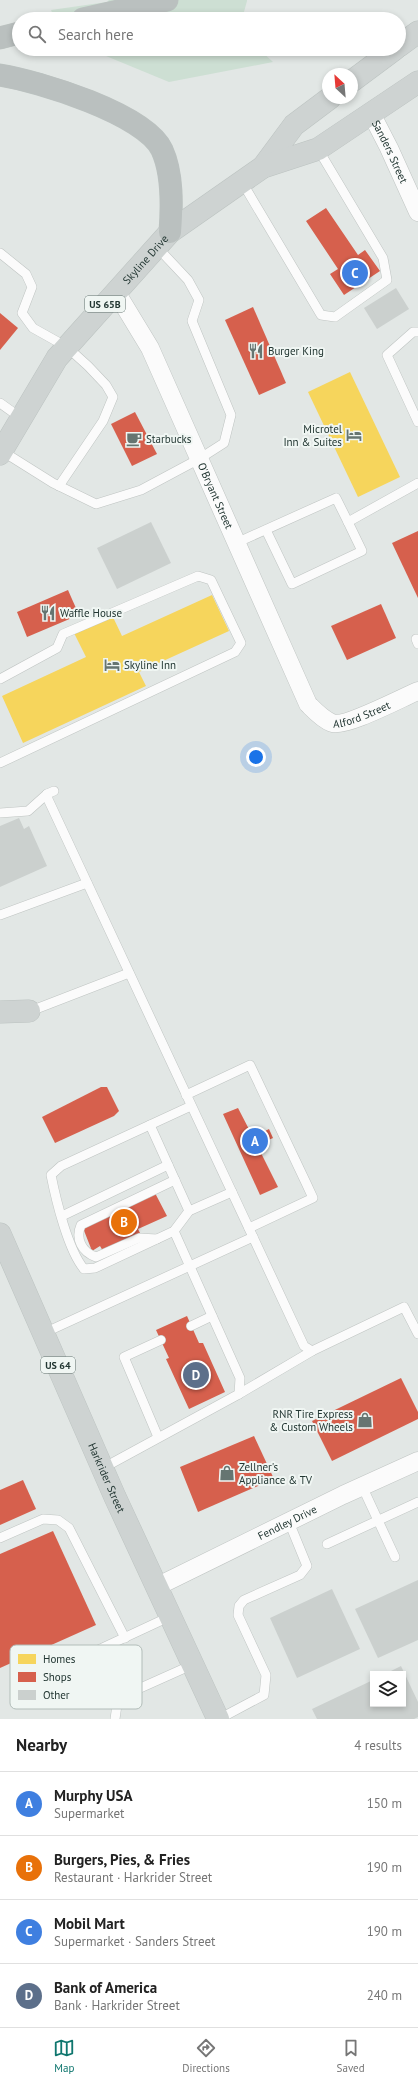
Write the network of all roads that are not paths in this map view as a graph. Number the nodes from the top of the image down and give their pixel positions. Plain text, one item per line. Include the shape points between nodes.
1 (167, 0) edge
2 (114, 12) edge
3 (418, 32) edge
4 (12, 35) edge
5 (0, 38) edge
6 (406, 41) edge
7 (386, 56) edge
8 (0, 76) edge
9 (358, 77) edge
10 (418, 82) edge
11 (322, 104) edge
12 (371, 113) junction
13 (318, 149) junction
14 (263, 167) junction
15 (242, 182) junction
16 (418, 212) edge
17 (163, 239) junction
18 (0, 253) edge
19 (116, 292) junction
20 (418, 332) edge
21 (67, 348) junction
22 (0, 402) edge
23 (21, 418) junction
24 (418, 422) edge
25 (1, 453) edge
26 (199, 459) junction
27 (418, 483) edge
28 (59, 486) junction
29 (348, 522) junction
30 (266, 530) junction
31 (236, 543) junction
32 (0, 679) edge
33 (418, 690) edge
34 (308, 704) joint
35 (0, 763) edge
36 (0, 813) edge
37 (87, 883) junction
38 (0, 915) edge
39 (129, 973) junction
40 (29, 1011) joint
41 (4, 1016) edge
42 (186, 1095) junction
43 (191, 1106) junction
44 (150, 1125) junction
45 (168, 1165) junction
46 (175, 1180) junction
47 (232, 1192) junction
48 (189, 1211) junction
49 (62, 1216) junction
50 (248, 1228) junction
51 (174, 1231) junction
52 (0, 1234) edge
53 (253, 1237) junction
54 (157, 1239) junction
55 (190, 1266) junction
56 (212, 1316) junction
57 (191, 1326) dead end
58 (44, 1333) junction
59 (418, 1334) edge
60 (161, 1340) dead end
61 (312, 1351) junction
62 (239, 1394) junction
63 (158, 1437) junction
64 (418, 1461) edge
65 (103, 1468) junction
66 (362, 1486) junction
67 (418, 1502) edge
68 (378, 1520) junction
69 (289, 1522) junction
70 (0, 1538) edge
71 (327, 1544) dead end
72 (395, 1557) dead end
73 (158, 1586) junction
74 (172, 1616) junction
75 (125, 1638) junction
76 (109, 1645) edge
77 (194, 1664) junction
78 (142, 1687) edge
79 (116, 1709) edge
80 (115, 1719) edge
81 (219, 1719) edge

1 - 2 highway
3 - 6 main road
4 - 5 highway
7 - 9 main road
8 - 17 highway via 57,90 113,110 143,128 156,140 168,170 171,214
10 - 12 main road, US 65B
11 - 14 main road, US 65B via 294,125
12 - 13 main road, US 65B
12 - 16 street, Sanders Street
13 - 14 main road, US 65B
13 - 15 lane via 383,258 387,280 335,318 321,315
14 - 15 main road, US 65B
15 - 17 main road, Skyline Drive / US 65B
17 - 19 main road, Skyline Drive / US 65B
17 - 26 lane via 199,300 192,321 231,415 224,443
18 - 21 lane via 26,274 32,287 22,314 33,328
19 - 21 main road, Skyline Drive / US 65B
19 - 26 street, O'Bryant Street via 150,348
20 - 24 lane via 413,332 387,355
21 - 23 main road, Skyline Drive / US 65B via 57,358
21 - 28 lane via 106,385 113,397 103,421
22 - 23 lane
23 - 25 main road, Skyline Drive / US 65B
25 - 28 lane
26 - 28 lane via 141,490 96,504
26 - 31 street, O'Bryant Street
27 - 29 lane
29 - 30 lane via 336,498
29 - 30 lane via 362,551 292,584
30 - 31 lane
31 - 34 street, O'Bryant Street
32 - 35 lane via 57,648 63,634 198,576 212,580 241,643 235,652
33 - 34 street, Alford Street via 352,721 334,724 322,718
36 - 37 lane via 28,811 50,792 47,797
37 - 38 lane
37 - 39 lane
39 - 40 lane
39 - 42 lane
40 - 41 main road
42 - 43 lane
42 - 50 lane via 250,1065 310,1191 313,1198
43 - 44 lane
43 - 47 lane
44 - 45 lane
44 - 49 lane via 61,1166 51,1175
45 - 46 lane
45 - 49 lane
46 - 48 lane
46 - 54 lane via 81,1225 78,1232 80,1242 88,1254 96,1257 139,1238
47 - 48 lane
47 - 50 lane
48 - 51 lane
49 - 54 lane via 78,1262 84,1269 95,1268
50 - 53 lane
51 - 54 lane
51 - 55 lane
52 - 58 main road, Harkrider Street / US 64
53 - 55 lane
53 - 61 lane via 302,1343
55 - 56 lane
55 - 58 lane
56 - 57 lane
56 - 62 lane via 240,1378
58 - 65 main road, Harkrider Street / US 64
59 - 61 lane via 404,1307
60 - 63 lane via 124,1356
61 - 62 lane
62 - 63 lane
63 - 65 lane
64 - 66 street, Fendley Drive
65 - 73 main road, Harkrider Street / US 64
66 - 68 lane
66 - 69 street, Fendley Drive
67 - 68 lane
68 - 71 lane
68 - 72 lane
69 - 73 street, Fendley Drive
69 - 81 lane via 307,1566 300,1575 244,1600 239,1606 238,1615 266,1674 264,1695
70 - 75 lane via 43,1519 58,1520 69,1528
73 - 74 main road, Harkrider Street / US 64
74 - 75 lane
74 - 77 main road, Harkrider Street / US 64
75 - 76 lane
77 - 78 lane
77 - 81 main road, Harkrider Street / US 64
79 - 80 lane

